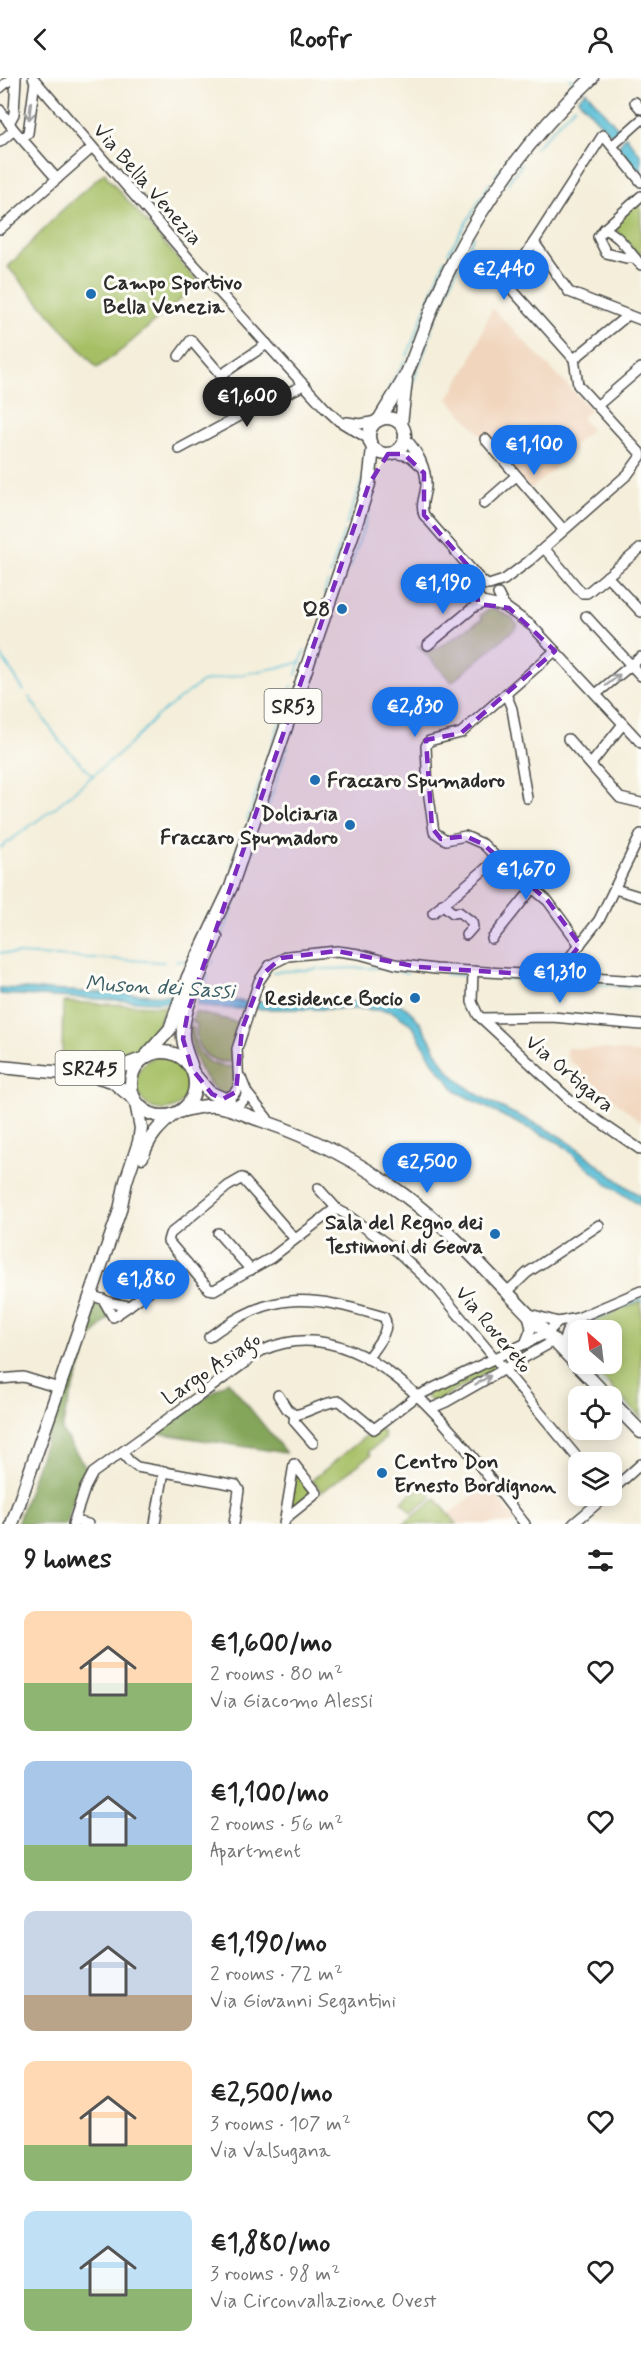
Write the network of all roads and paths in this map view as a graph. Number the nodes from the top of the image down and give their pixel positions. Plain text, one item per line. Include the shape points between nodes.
1 (14, 78) edge
2 (36, 80) edge
3 (588, 81) edge
4 (0, 88) edge
5 (0, 110) edge
6 (641, 120) edge
7 (12, 126) junction
8 (22, 140) junction
9 (618, 140) junction
10 (0, 142) edge
11 (92, 148) junction
12 (57, 179) junction
13 (641, 182) edge
14 (641, 196) edge
15 (604, 229) junction
16 (0, 230) edge
17 (534, 242) junction
18 (638, 262) edge
19 (628, 315) junction
20 (641, 320) edge
21 (267, 344) junction
22 (179, 356) dead end
23 (574, 359) junction
24 (641, 368) edge
25 (407, 373) junction
26 (304, 385) junction
27 (598, 405) junction
28 (336, 419) junction
29 (378, 421) junction
30 (401, 424) junction
31 (405, 438) junction
32 (485, 439) dead end
33 (371, 444) junction
34 (178, 449) dead end
35 (640, 452) edge
36 (390, 454) junction
37 (421, 466) junction
38 (641, 469) edge
39 (627, 474) junction
40 (516, 476) junction
41 (369, 484) junction
42 (484, 504) dead end
43 (563, 529) junction
44 (544, 548) junction
45 (641, 548) edge
46 (476, 575) junction
47 (607, 576) junction
48 (504, 580) junction
49 (488, 585) junction
50 (498, 593) junction
51 (483, 600) junction
52 (506, 607) junction
53 (641, 612) edge
54 (586, 616) dead end
55 (428, 645) dead end
56 (555, 651) junction
57 (641, 657) edge
58 (631, 665) junction
59 (641, 676) edge
60 (506, 693) junction
61 (596, 694) junction
62 (623, 724) junction
63 (568, 739) dead end
64 (641, 743) edge
65 (591, 764) junction
66 (527, 798) dead end
67 (641, 802) edge
68 (641, 834) edge
69 (497, 859) junction
70 (532, 889) junction
71 (615, 889) junction
72 (641, 897) edge
73 (442, 904) junction
74 (433, 913) dead end
75 (466, 935) dead end
76 (492, 939) dead end
77 (580, 945) junction
78 (473, 971) junction
79 (555, 976) junction
80 (641, 981) edge
81 (182, 1010) junction
82 (481, 1018) junction
83 (641, 1024) edge
84 (144, 1057) junction
85 (0, 1067) edge
86 (36, 1069) junction
87 (193, 1071) junction
88 (238, 1071) junction
89 (247, 1093) junction
90 (136, 1101) junction
91 (217, 1101) junction
92 (238, 1105) junction
93 (177, 1113) junction
94 (267, 1118) junction
95 (287, 1129) junction
96 (641, 1150) edge
97 (318, 1188) dead end
98 (120, 1210) junction
99 (335, 1210) junction
100 (598, 1225) dead end
101 (218, 1233) dead end
102 (295, 1239) junction
103 (187, 1263) junction
104 (251, 1270) junction
105 (641, 1291) edge
106 (507, 1292) junction
107 (97, 1297) junction
108 (528, 1314) junction
109 (578, 1318) joint
110 (558, 1322) junction
111 (568, 1328) edge
112 (568, 1329) edge
113 (209, 1337) dead end
114 (550, 1337) junction
115 (525, 1344) junction
116 (567, 1355) junction
117 (496, 1357) junction
118 (367, 1359) junction
119 (504, 1368) junction
120 (0, 1379) edge
121 (597, 1386) edge
122 (59, 1388) junction
123 (278, 1395) dead end
124 (417, 1396) junction
125 (432, 1408) junction
126 (622, 1412) edge
127 (295, 1415) junction
128 (641, 1432) edge
129 (313, 1443) dead end
130 (122, 1452) junction
131 (573, 1452) edge
132 (641, 1464) edge
133 (164, 1471) junction
134 (622, 1481) edge
135 (594, 1506) edge
136 (285, 1521) edge
137 (73, 1523) edge
138 (12, 1524) edge
139 (88, 1524) edge
140 (155, 1524) edge
141 (234, 1524) edge
142 (525, 1524) edge
143 (573, 1524) edge

1 - 4 street
1 - 7 street
2 -> 8 street via 28,133
2 - 11 street, Via Bella Venezia
3 - 25 main road, SR53 via 528,147 465,239
5 - 7 street
6 - 9 street
7 - 8 street
7 - 10 street
8 - 12 street
9 - 13 street
9 - 17 street via 603,135
11 - 12 street
11 - 21 street, Via Bella Venezia
12 - 16 street
14 - 15 street
15 - 18 street via 618,238
15 - 18 street via 598,237 606,253
17 - 19 street via 569,292
17 - 23 street via 507,284
19 - 20 street
19 - 23 street
21 - 22 street via 221,375 191,340
21 - 26 street, Via Bella Venezia
23 - 27 street via 578,385
24 - 27 street
25 - 29 main road, SR53
25 - 30 main road, SR53
26 - 28 street, Via Bella Venezia
26 - 34 street
27 - 35 street
28 - 29 street via 354,424
28 - 33 street, Via Bella Venezia
29 - 30 main road via 391,418
29 - 33 main road, SR53 via 370,429
30 - 31 main road, SR53
31 - 36 main road, SR53 via 402,446
31 - 37 street via 419,456
32 - 40 street
33 - 36 main road via 377,451
33 - 41 main road, SR53
35 - 39 street
36 - 37 street via 410,456
36 - 41 main road, SR53
37 - 46 street via 426,482 424,515
38 - 39 street
39 - 43 street
40 - 42 street
40 - 43 street
41 - 81 main road, SR53 via 231,887
43 - 44 street
44 - 47 street via 582,593
44 - 48 street
45 - 47 street
46 - 49 street
46 - 51 street
47 - 53 street
48 - 49 street
48 - 50 street
49 - 50 street
49 - 51 street via 483,586
50 - 51 street via 496,601
50 - 52 street
51 - 52 street
51 - 55 street
52 - 56 street via 525,620
54 - 58 street
56 - 60 street
56 - 61 street
57 - 58 street
58 - 59 street
61 -> 58 street
60 - 66 street
60 - 69 street via 461,733 434,739 426,746 434,832 446,840 469,837 487,847
61 - 62 street
62 - 64 street
62 - 65 street
63 - 65 street
65 - 67 street via 620,798
68 - 71 street
69 - 70 street
69 - 73 street
70 - 76 street
70 - 77 street via 548,901
71 - 72 street
71 - 77 street
73 - 74 street
73 - 75 street via 472,922 473,927
77 - 79 street
78 - 79 street
78 - 82 street via 472,1002
78 - 88 street via 406,965 347,952 281,958 263,974 248,1012 237,1048
79 - 80 street
81 - 84 main road, SR53
81 - 87 main road, SR53 via 183,1039
82 - 83 street via 552,1017
82 - 96 street, Via Ortigara via 575,1105
84 - 86 main road, SR245 via 117,1068
84 - 87 main road via 172,1053 184,1059
84 - 90 main road, SR53 via 131,1077
85 - 86 main road, SR245
86 - 90 main road, SR245 via 104,1078
87 - 91 main road
87 - 93 main road, SR53 via 194,1092 189,1103
88 - 89 street
88 - 91 street via 237,1090
89 - 92 street
89 - 94 street
90 - 93 main road via 149,1113
90 - 98 main road, SR53 via 140,1142
91 - 92 main road
91 - 93 main road
91 - 95 main road
92 - 94 main road
93 - 98 main road, SR53 via 150,1137
94 - 95 main road
95 - 106 main road via 343,1157 402,1194 441,1226
97 - 99 street, Via Rovereto
98 - 107 main road, SR53
99 - 102 street
99 - 117 street, Via Rovereto via 374,1234 422,1274
100 - 106 street via 527,1273
101 - 104 street
102 - 103 street via 244,1180 238,1179 170,1234 168,1241
102 - 104 street
103 - 104 street via 214,1290
103 - 107 street via 129,1306
105 - 109 street
106 - 108 main road
107 - 122 main road, SR53
108 - 110 street
108 - 114 main road
108 - 115 street via 531,1329
109 - 110 street
110 - 114 street
111 - 114 street
112 - 116 street via 564,1338
113 - 118 street via 232,1320 264,1305 322,1300 384,1317 386,1329
114 - 115 street
114 - 116 main road
114 - 119 street
115 - 117 street
116 - 121 main road
117 - 119 street, Via Rovereto
117 - 124 street
118 - 124 street, Largo Asiago
118 - 130 street, Largo Asiago via 324,1342 273,1345
125 -> 119 street
119 - 131 street, Via Rovereto
120 - 122 street via 23,1377
122 - 138 main road, SR53
123 - 127 street
124 - 125 street, Largo Asiago
124 - 127 street via 374,1429 338,1400
125 - 142 street, Largo Asiago
126 - 128 main road
127 - 129 street via 294,1421
130 - 133 street via 134,1465
130 - 137 street, Largo Asiago via 90,1477
132 - 134 street
133 - 140 street
133 - 141 street via 237,1485 240,1490
135 - 143 street
136 - 136 street via 287,1508 294,1464 317,1492
137 - 139 street

